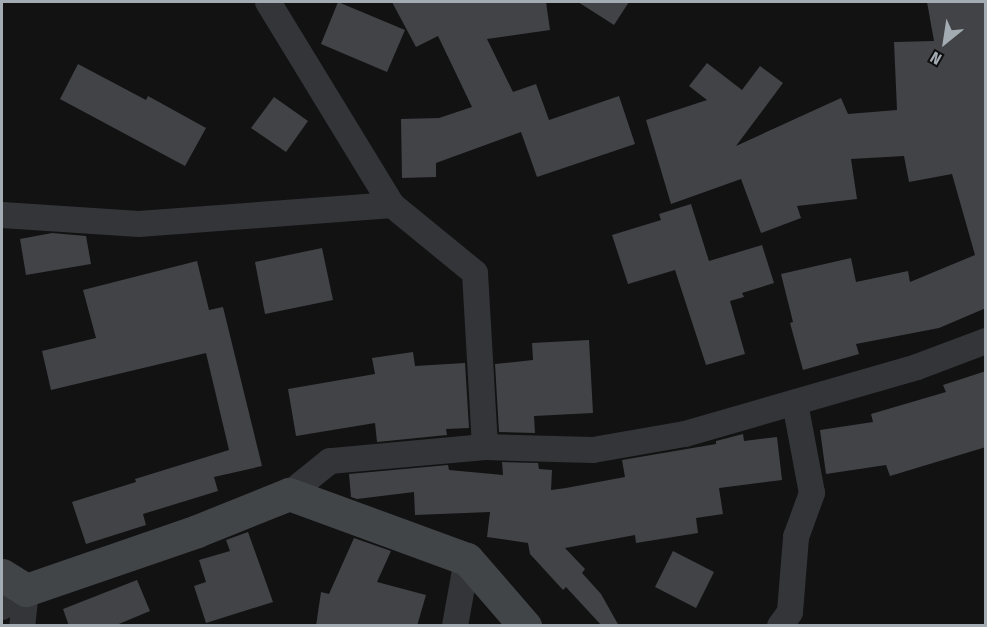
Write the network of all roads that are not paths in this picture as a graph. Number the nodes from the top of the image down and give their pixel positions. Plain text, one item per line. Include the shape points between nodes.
1 (268, 2) edge
2 (392, 204) junction
3 (2, 215) edge
4 (986, 341) edge
5 (795, 403) junction
6 (485, 447) junction
7 (289, 494) junction
8 (466, 559) junction
9 (10, 591) edge
10 (22, 626) edge
11 (455, 626) edge
12 (525, 626) edge
13 (780, 626) edge

1 - 2 street
2 - 3 street via 139,224
2 - 6 street via 475,273
4 - 5 street via 917,367
5 - 6 street via 685,434 593,450
5 - 13 street via 812,493 796,537 790,612
6 - 7 street via 330,461
7 - 8 street
7 - 9 street via 197,531
8 - 11 street
8 - 12 street
9 - 10 street

